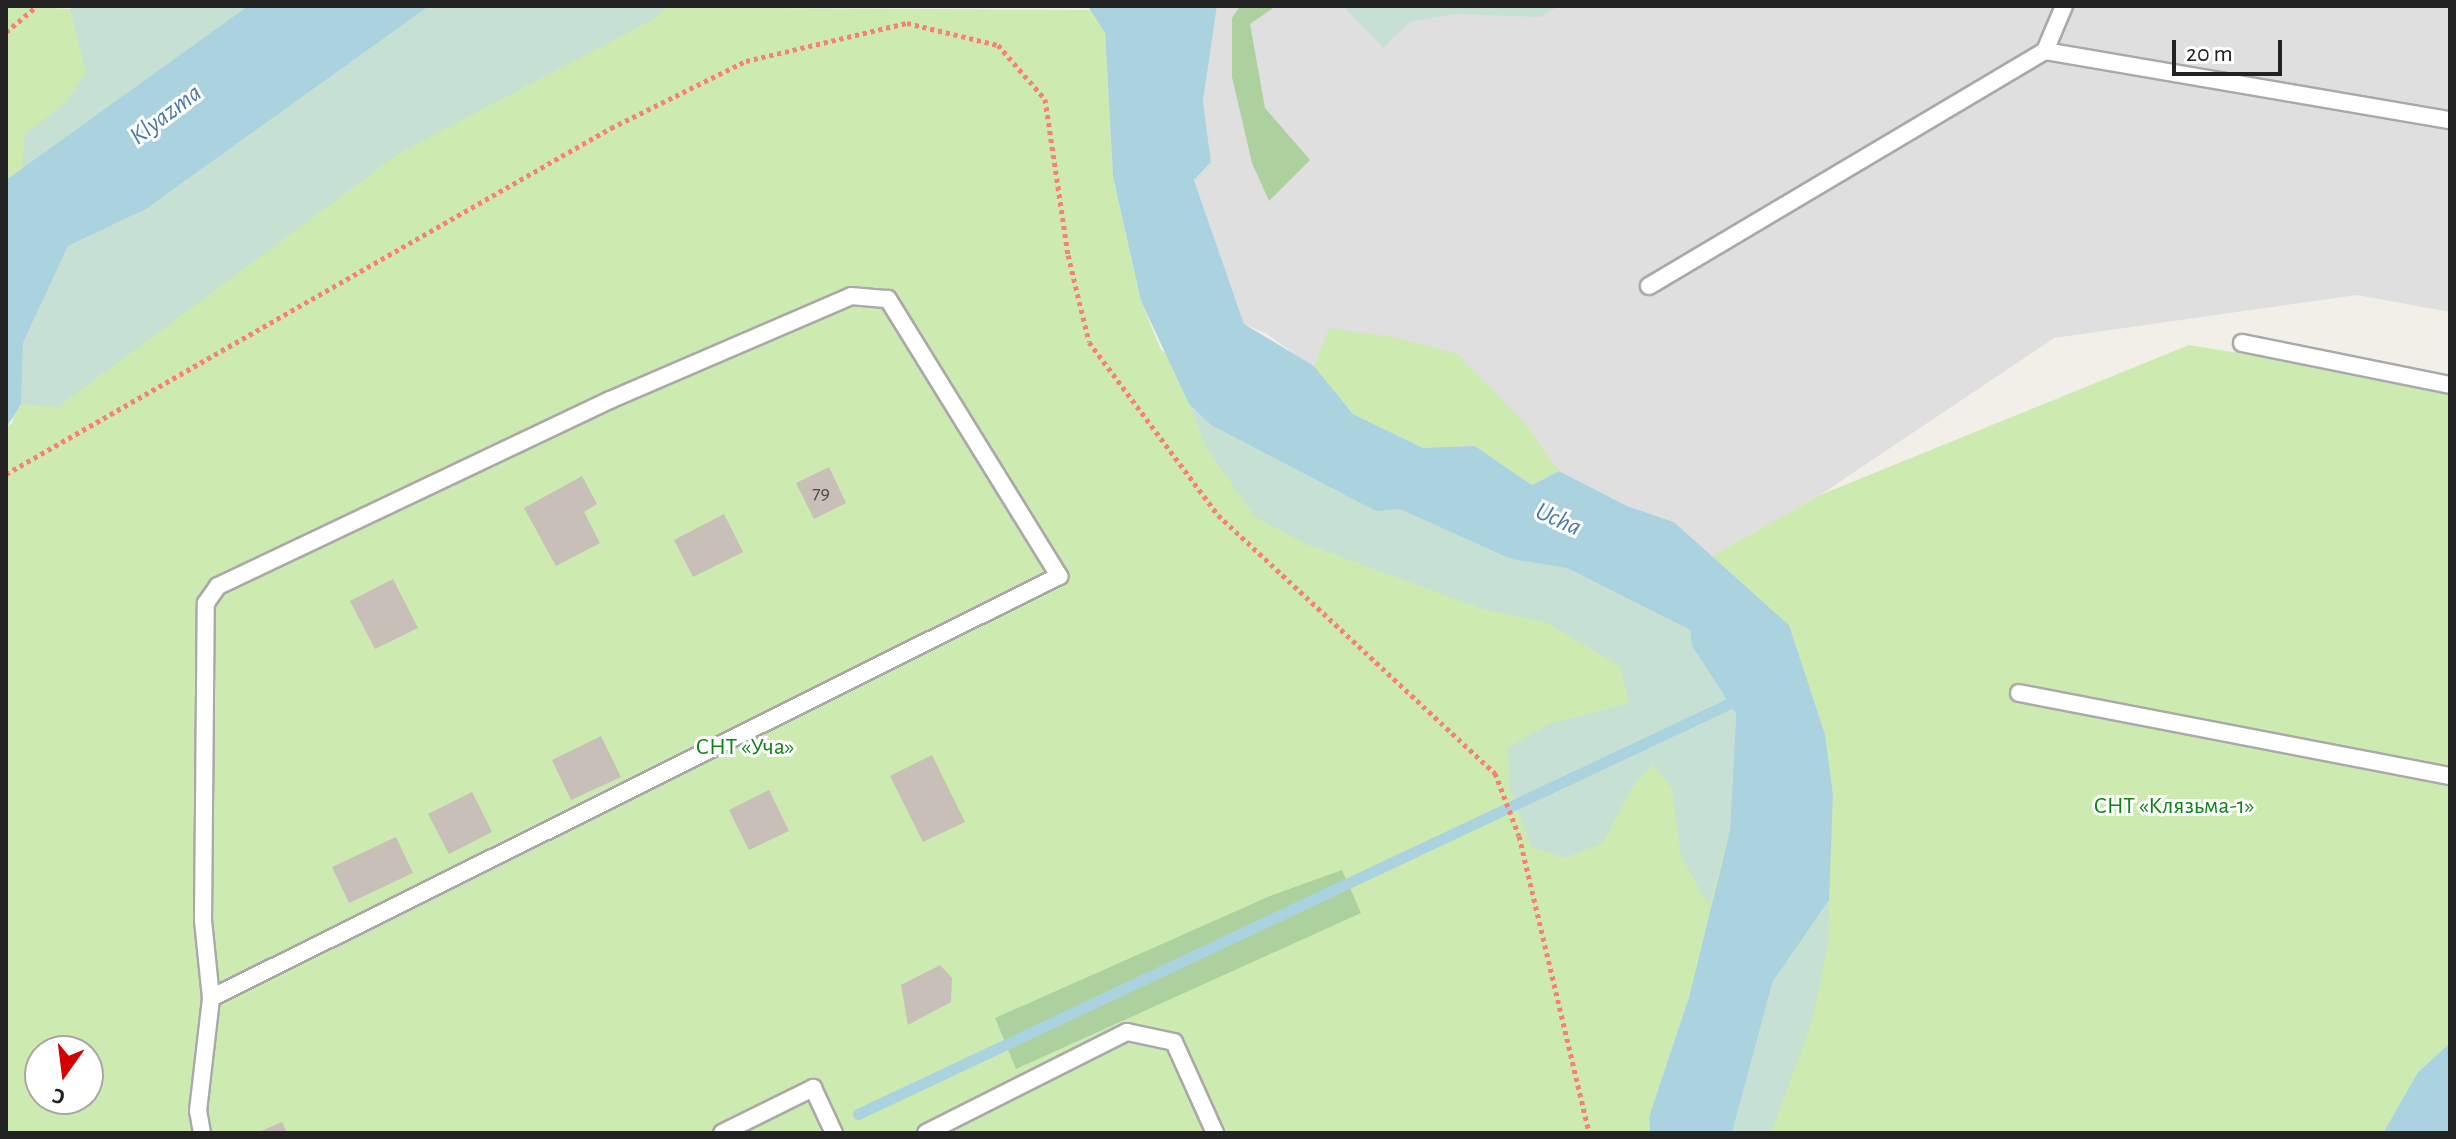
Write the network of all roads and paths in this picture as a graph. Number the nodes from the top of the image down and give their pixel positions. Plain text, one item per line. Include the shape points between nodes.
1 (37, 6) edge
2 (2064, 6) edge
3 (6, 32) edge
4 (2045, 51) junction
5 (2450, 120) edge
6 (1649, 286) dead end
7 (2242, 343) dead end
8 (2450, 385) edge
9 (6, 474) edge
10 (2019, 693) dead end
11 (2450, 776) edge
12 (211, 998) junction
13 (202, 1133) edge
14 (722, 1133) edge
15 (834, 1133) edge
16 (926, 1133) edge
17 (1215, 1133) edge
18 (1589, 1133) edge

1 - 3 path
2 - 4 lane
4 - 5 lane
4 - 6 lane
7 - 8 lane
9 - 18 path via 611,128 746,61 907,23 998,45 1045,99 1068,255 1089,342 1218,515 1495,773 1519,836
10 - 11 lane
12 - 12 lane via 203,921 206,603 218,586 610,400 851,296 888,299 1059,576
12 - 13 lane via 198,1111
14 - 15 lane via 813,1088
16 - 17 lane via 1127,1032 1174,1042

